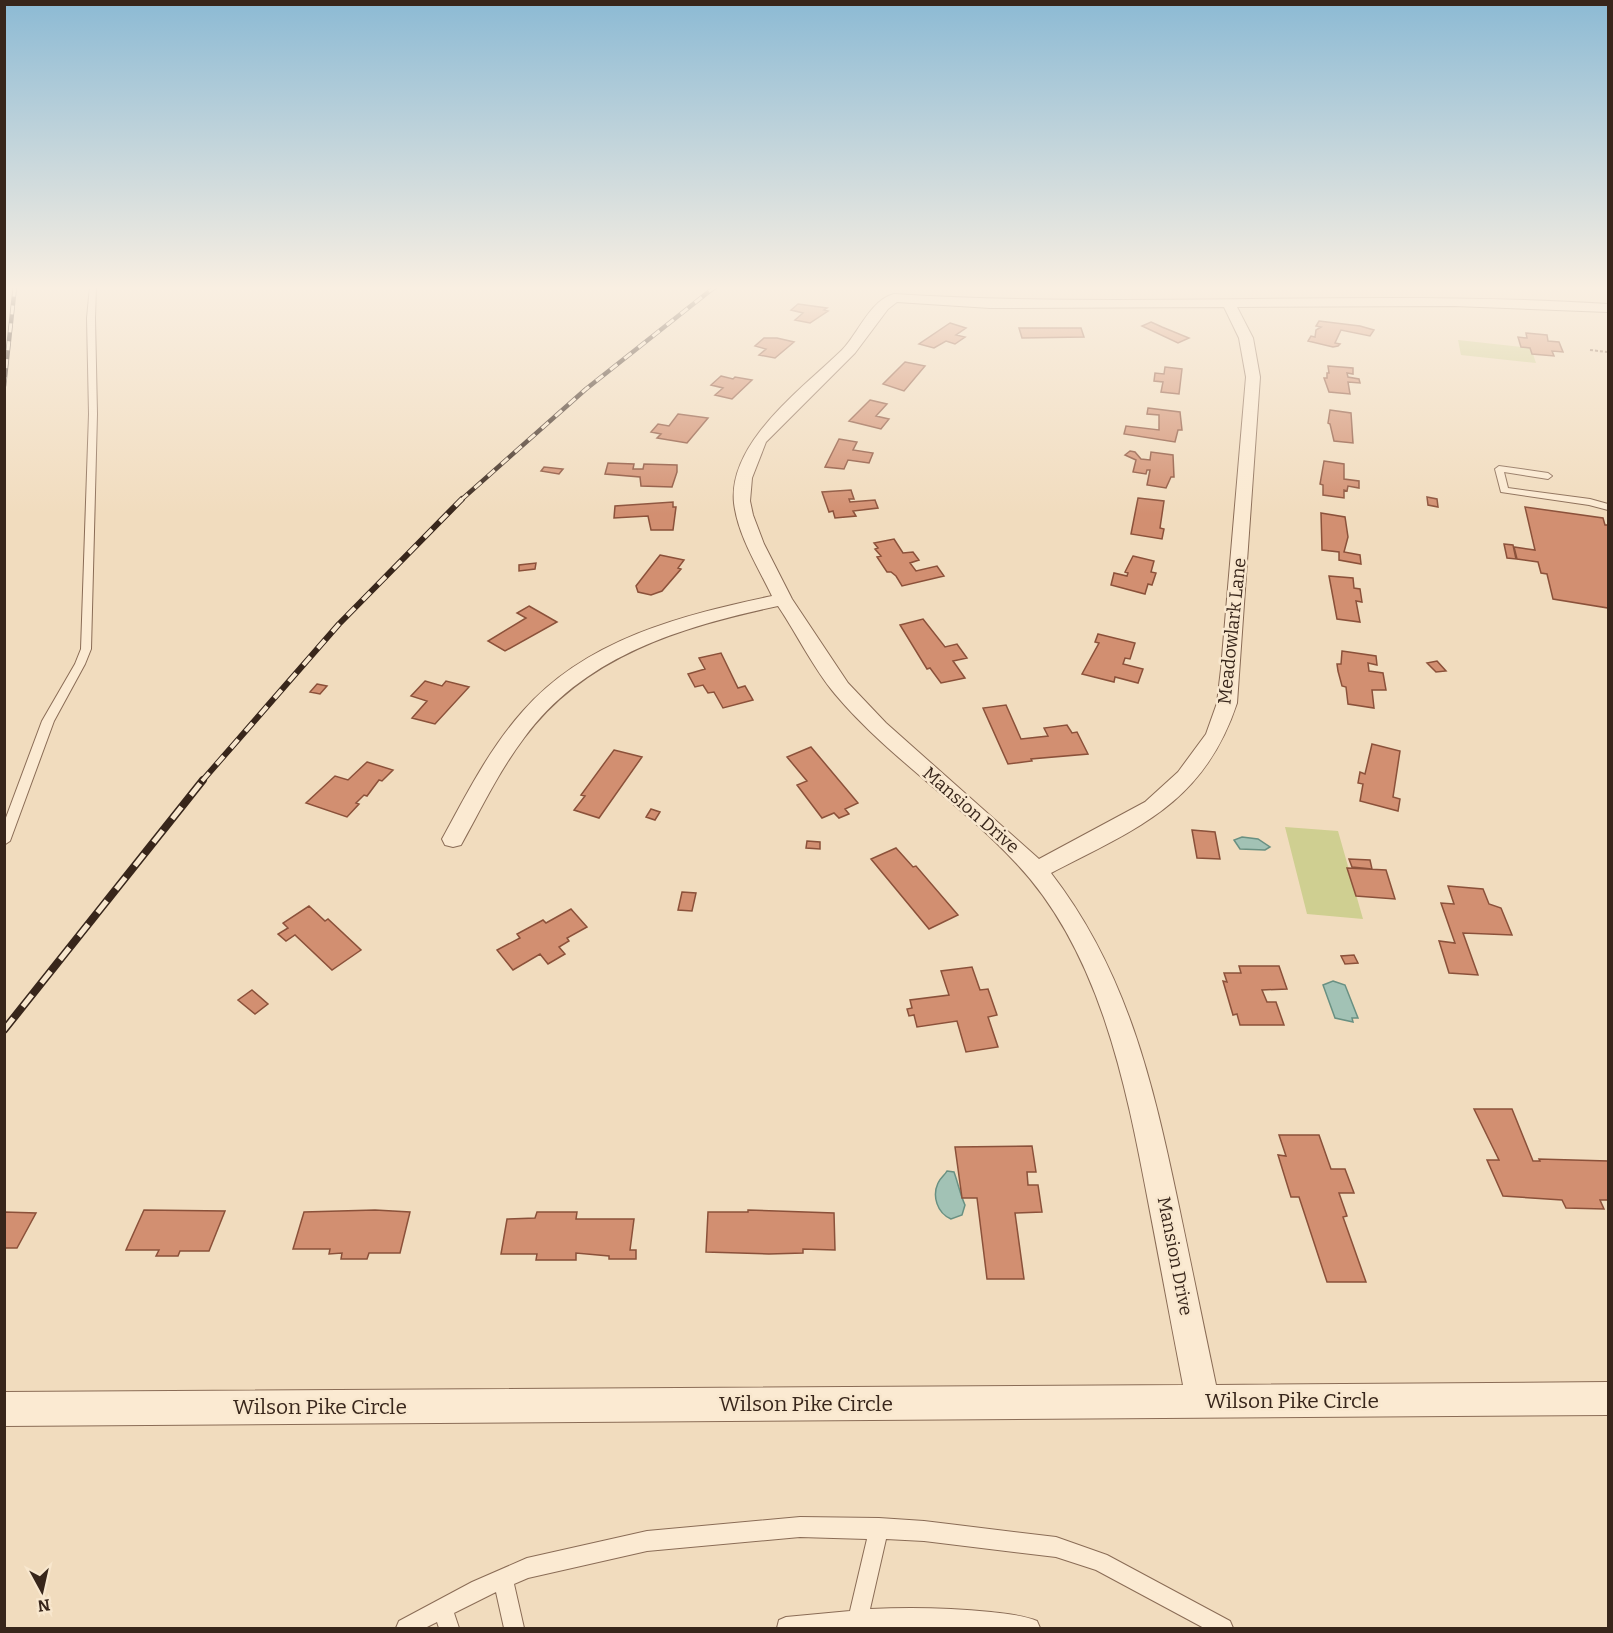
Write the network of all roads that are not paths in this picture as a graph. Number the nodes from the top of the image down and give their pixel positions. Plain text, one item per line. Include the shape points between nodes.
1 (91, 362) edge
2 (837, 362) edge
3 (1250, 362) edge
4 (1548, 476) dead end
5 (1608, 507) edge
6 (783, 599) junction
7 (453, 839) dead end
8 (4, 841) edge
9 (1037, 870) junction
10 (1608, 1399) edge
11 (1203, 1402) junction
12 (4, 1409) edge
13 (879, 1528) junction
14 (503, 1579) junction
15 (443, 1609) junction
16 (932, 1623) edge
17 (857, 1624) edge
18 (782, 1628) edge
19 (406, 1629) edge
20 (449, 1629) edge
21 (514, 1629) edge
22 (1030, 1629) edge
23 (1223, 1629) edge

1 - 8 lane via 86,649 48,721
2 - 6 street, Mansion Drive via 759,440 743,489 745,515 755,544
3 - 9 street, Meadowlark Lane via 1253,376 1232,659 1227,703 1216,735 1186,777 1153,808
4 - 5 lane via 1499,469 1504,490
6 - 7 street via 676,625 617,651 578,674 543,702 525,723 489,775
6 - 9 street, Mansion Drive via 825,667 855,703
9 - 11 street, Mansion Drive via 1085,944 1116,1011 1150,1136
10 - 11 street, Wilson Pike Circle
11 - 12 street, Wilson Pike Circle
13 - 14 lane via 800,1527 647,1541 527,1568
13 - 17 lane
13 - 23 lane via 1056,1547 1100,1562
14 - 15 lane
14 - 21 lane
15 - 19 lane
15 - 20 lane
16 - 17 lane
16 - 22 lane via 993,1621
17 - 18 lane

